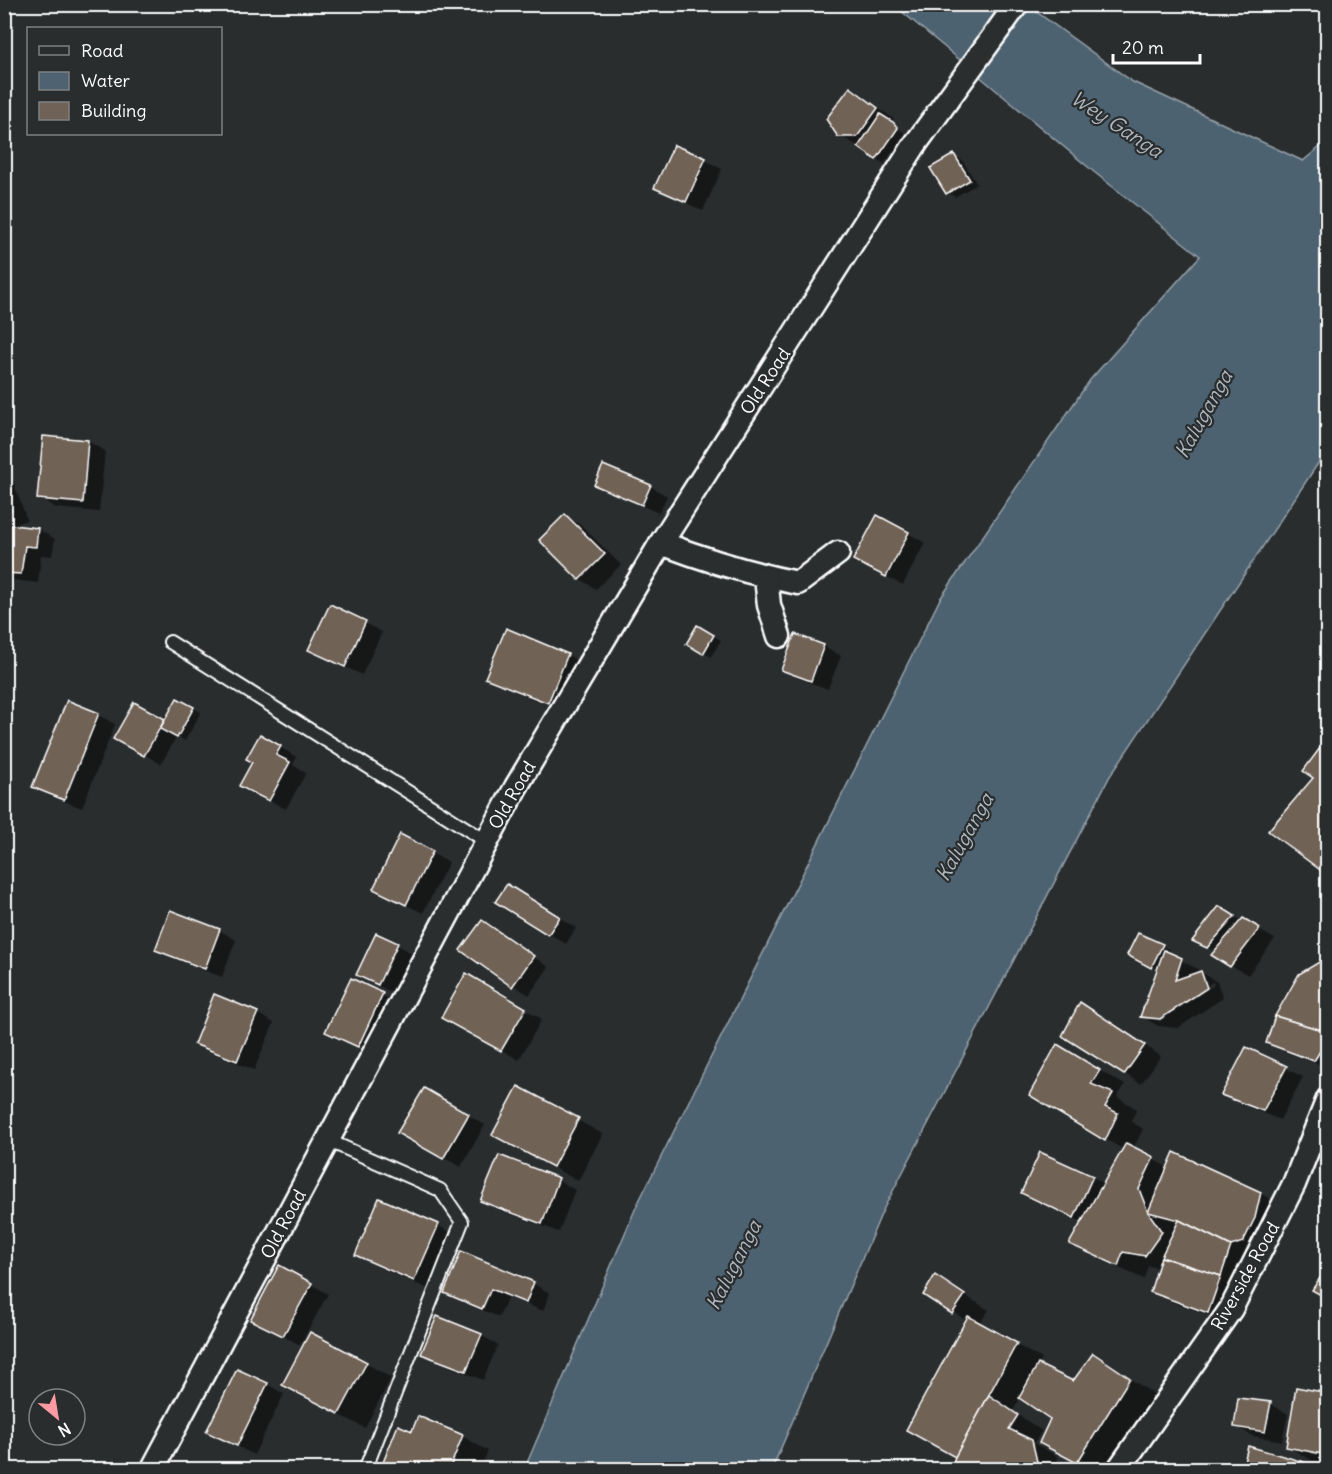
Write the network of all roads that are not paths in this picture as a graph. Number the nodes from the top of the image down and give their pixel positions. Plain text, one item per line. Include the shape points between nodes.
1 (1017, 4) edge
2 (661, 543) junction
3 (838, 553) dead end
4 (766, 577) junction
5 (779, 636) dead end
6 (170, 642) dead end
7 (486, 841) junction
8 (1328, 1099) edge
9 (327, 1140) junction
10 (152, 1470) edge
11 (365, 1470) edge
12 (1118, 1470) edge

1 - 2 street, Old Road via 914,146
2 - 4 street
2 - 7 street, Old Road
3 - 4 street via 798,583
4 - 5 street via 769,605
6 - 7 lane
7 - 9 street, Old Road
8 - 12 street, Riverside Road via 1294,1184 1231,1309
9 - 10 street, Old Road
9 - 11 lane via 440,1190 462,1222

